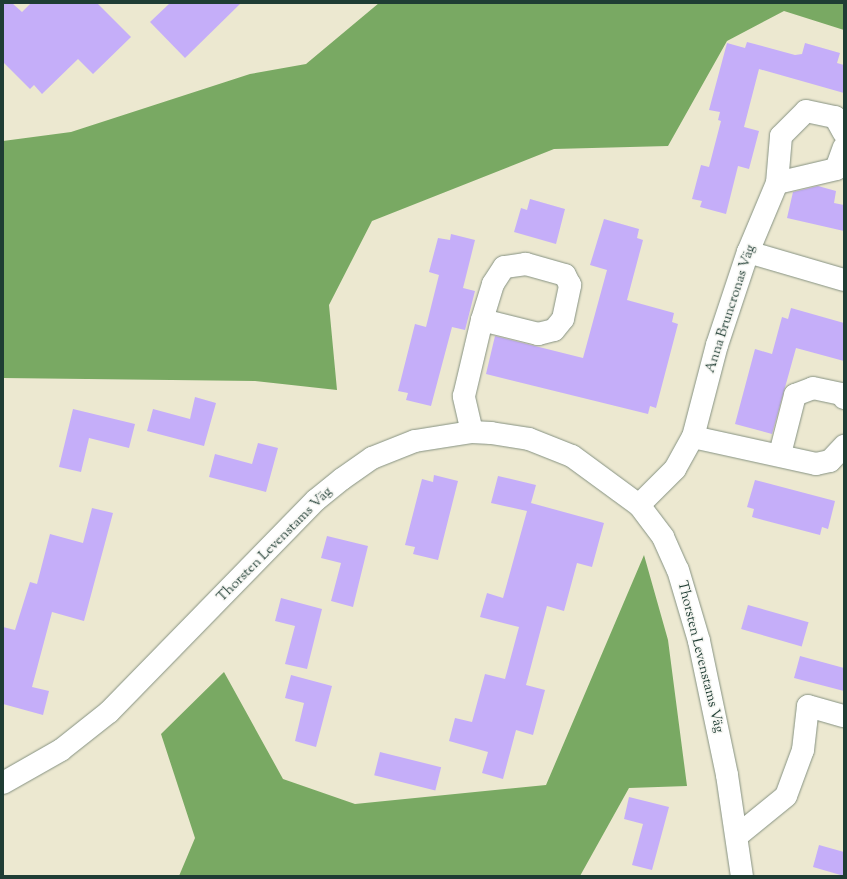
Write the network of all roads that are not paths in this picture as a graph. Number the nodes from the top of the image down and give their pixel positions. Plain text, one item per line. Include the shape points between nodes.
1 (844, 133) edge
2 (844, 147) edge
3 (777, 184) junction
4 (748, 252) junction
5 (844, 280) edge
6 (482, 320) dead end
7 (844, 398) edge
8 (472, 432) junction
9 (693, 437) junction
10 (844, 446) edge
11 (780, 454) junction
12 (639, 505) junction
13 (844, 716) edge
14 (3, 783) edge
15 (737, 836) junction
16 (742, 876) edge

1 - 3 street, Anna Bruncronas Väg via 835,117 820,112 806,111 794,119 781,136
2 - 3 street via 836,169
3 - 4 street, Anna Bruncronas Väg
4 - 5 street
4 - 9 street, Anna Bruncronas Väg via 717,345
6 - 8 street via 464,396
7 - 11 street via 841,394 813,388 795,395
8 - 12 street, Thorsten Levenstams Väg via 528,439 572,456
8 - 14 street, Thorsten Levenstams Väg via 415,441 372,458 342,479 316,500 109,712 61,750
9 - 11 street
9 - 12 street, Anna Bruncronas Väg via 675,469
10 - 11 street via 830,461 816,464
12 - 15 street, Thorsten Levenstams Väg via 663,537 678,570 699,641
13 - 15 street via 808,706 803,750 786,796
15 - 16 street, Thorsten Levenstams Väg

